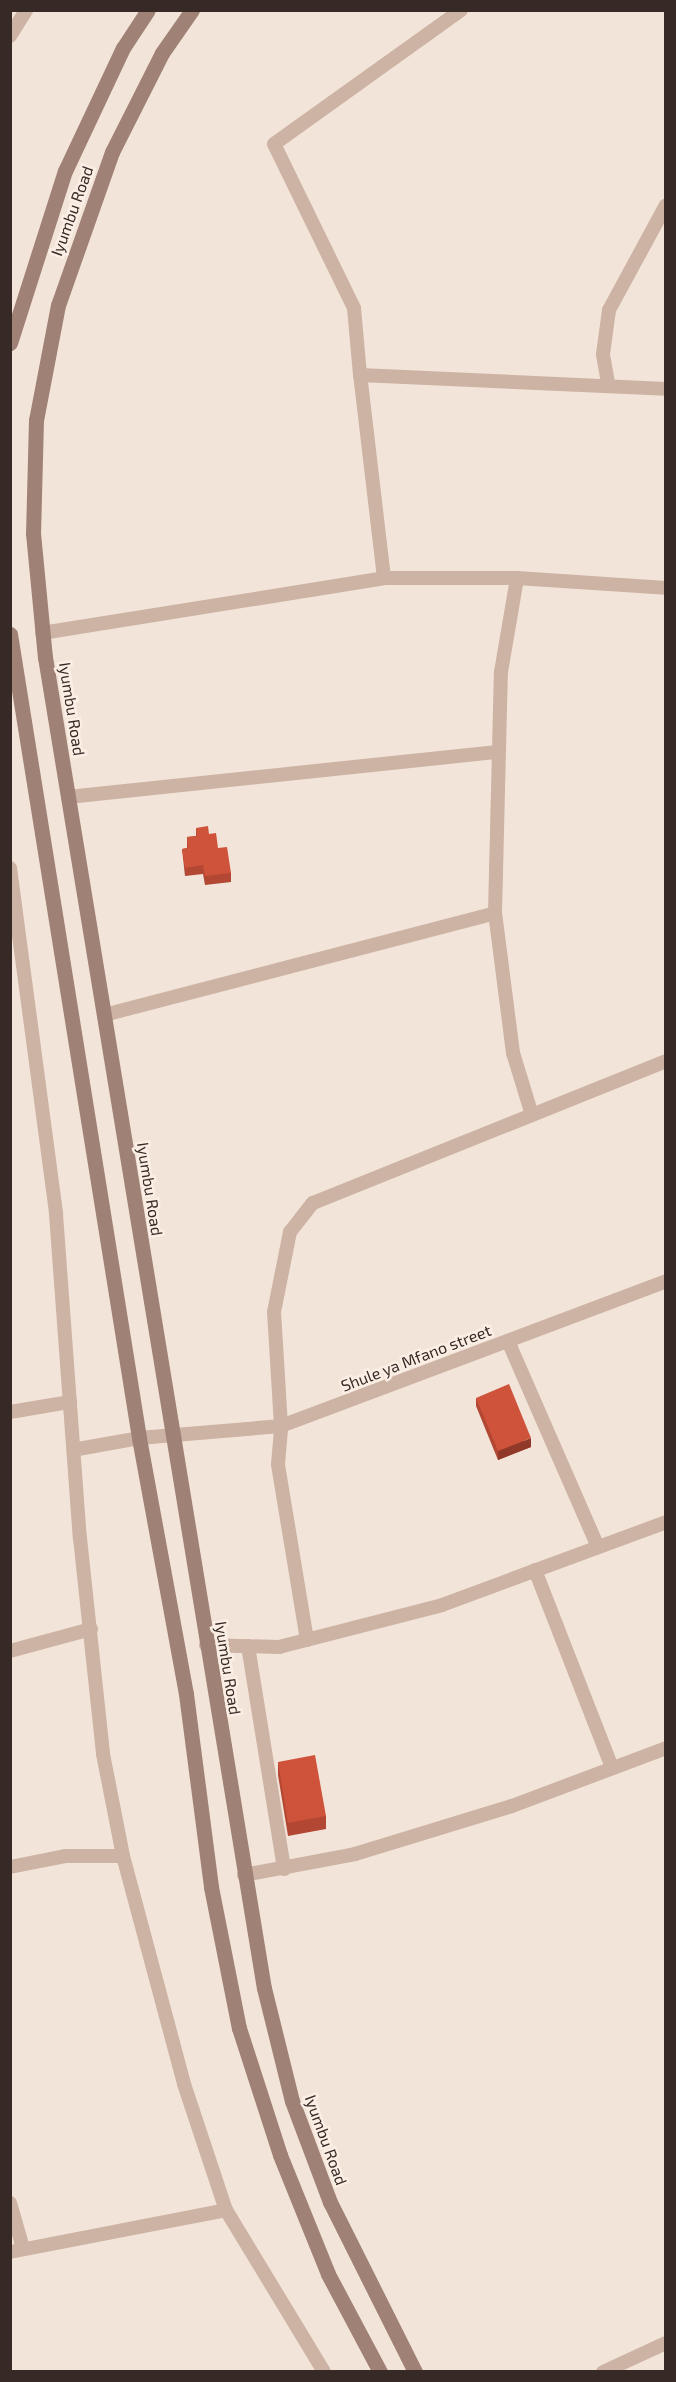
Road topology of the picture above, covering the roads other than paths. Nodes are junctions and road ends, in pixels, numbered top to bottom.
1 (26, 10) edge
2 (148, 10) edge
3 (192, 10) edge
4 (461, 10) edge
5 (10, 36) edge
6 (666, 205) edge
7 (10, 344) edge
8 (360, 375) junction
9 (608, 383) junction
10 (666, 389) edge
11 (384, 578) junction
12 (518, 578) junction
13 (666, 588) edge
14 (42, 633) junction
15 (10, 634) edge
16 (498, 752) junction
17 (68, 797) junction
18 (10, 868) edge
19 (13, 897) edge
20 (495, 913) junction
21 (104, 1015) junction
22 (666, 1061) edge
23 (532, 1115) junction
24 (666, 1281) edge
25 (508, 1341) junction
26 (70, 1402) junction
27 (10, 1412) edge
28 (282, 1426) junction
29 (171, 1434) junction
30 (139, 1438) junction
31 (78, 1449) junction
32 (666, 1522) edge
33 (598, 1547) junction
34 (535, 1570) junction
35 (91, 1629) junction
36 (307, 1640) junction
37 (206, 1645) junction
38 (248, 1646) junction
39 (10, 1651) edge
40 (666, 1748) edge
41 (612, 1768) junction
42 (123, 1856) junction
43 (10, 1867) edge
44 (284, 1869) junction
45 (244, 1875) junction
46 (10, 2203) edge
47 (226, 2210) junction
48 (17, 2250) edge
49 (666, 2343) edge
50 (324, 2372) edge
51 (380, 2372) edge
52 (415, 2372) edge
53 (603, 2372) edge

1 - 5 street
2 - 7 main road, Iyumbu Road
3 - 14 main road, Iyumbu Road
4 - 8 street
6 - 9 street
8 - 9 street
8 - 11 street
9 - 10 street
11 - 12 street
11 - 14 street
12 - 13 street
12 - 16 street
14 - 17 main road, Iyumbu Road
15 - 30 main road
16 - 17 street
16 - 20 street
17 - 21 main road, Iyumbu Road
18 - 19 street
19 - 26 street
20 - 21 street
20 - 23 street
21 - 29 main road, Iyumbu Road
22 - 23 street
23 - 28 street
24 - 25 street, Shule ya Mfano street
25 - 28 street, Shule ya Mfano street
25 - 33 street
26 - 27 street
26 - 31 street
28 - 29 street, Shule ya Mfano street
28 - 36 street
29 - 30 street, Shule ya Mfano street
29 - 37 main road, Iyumbu Road
30 - 31 street, Shule ya Mfano street
30 - 51 main road
31 - 35 street
32 - 33 street
33 - 34 street
34 - 36 street
34 - 41 street
35 - 39 street
35 - 42 street
36 - 38 street
37 - 38 street
37 - 45 main road, Iyumbu Road
38 - 44 street
40 - 41 street
41 - 44 street
42 - 43 street
42 - 47 street
44 - 45 street
45 - 52 main road, Iyumbu Road
46 - 48 street
47 - 48 street
47 - 50 street
49 - 53 street

